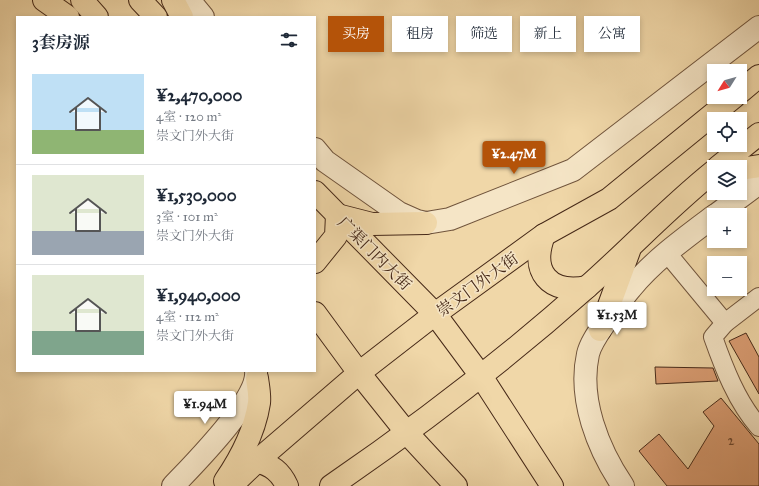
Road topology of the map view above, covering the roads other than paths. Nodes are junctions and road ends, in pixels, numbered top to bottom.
1 (38, 0) edge
2 (44, 0) edge
3 (82, 0) edge
4 (140, 0) edge
5 (173, 0) edge
6 (189, 0) edge
7 (48, 16) edge
8 (67, 16) edge
9 (96, 16) edge
10 (155, 16) edge
11 (181, 16) edge
12 (202, 16) edge
13 (759, 27) edge
14 (759, 76) edge
15 (747, 86) edge
16 (725, 104) edge
17 (759, 134) edge
18 (316, 151) edge
19 (728, 160) edge
20 (759, 166) edge
21 (747, 168) edge
22 (707, 178) edge
23 (759, 183) edge
24 (316, 193) edge
25 (726, 208) edge
26 (337, 215) junction
27 (707, 222) edge
28 (426, 223) junction
29 (544, 236) junction
30 (631, 245) junction
31 (668, 253) junction
32 (316, 261) edge
33 (587, 287) junction
34 (759, 297) edge
35 (316, 314) edge
36 (435, 314) junction
37 (725, 323) junction
38 (600, 330) junction
39 (257, 374) edge
40 (359, 374) junction
41 (480, 376) junction
42 (759, 427) edge
43 (407, 433) junction
44 (257, 460) junction
45 (173, 486) edge
46 (222, 486) edge
47 (231, 486) edge
48 (287, 486) edge
49 (331, 486) edge
50 (456, 486) edge
51 (552, 486) edge
52 (623, 486) edge

1 - 7 street
2 - 8 main road
3 - 9 main road
4 - 10 main road
5 - 11 main road
6 - 12 street
13 - 28 street
14 - 15 main road
16 - 29 main road, 崇文门外大街
17 - 19 main road
18 - 28 street
20 - 21 main road
22 - 30 main road
23 - 25 street
24 - 26 main road, 广渠门内大街
26 - 28 main road
26 - 32 main road
26 - 36 main road, 广渠门内大街
27 - 31 street
29 - 33 main road
29 - 36 main road, 崇文门外大街
30 - 33 main road
30 - 38 main road
31 - 37 street
31 - 38 street
33 - 41 main road
34 - 37 street
35 - 40 main road
36 - 40 main road, 崇文门外大街
36 - 41 main road, 广渠门内大街
37 - 42 street
38 - 52 street
39 - 45 street
39 - 46 main road
40 - 43 main road
40 - 44 main road, 崇文门外大街
41 - 43 main road
41 - 51 main road, 广渠门内大街
43 - 49 main road
43 - 50 main road
44 - 47 main road, 崇文门外大街
44 - 48 main road

